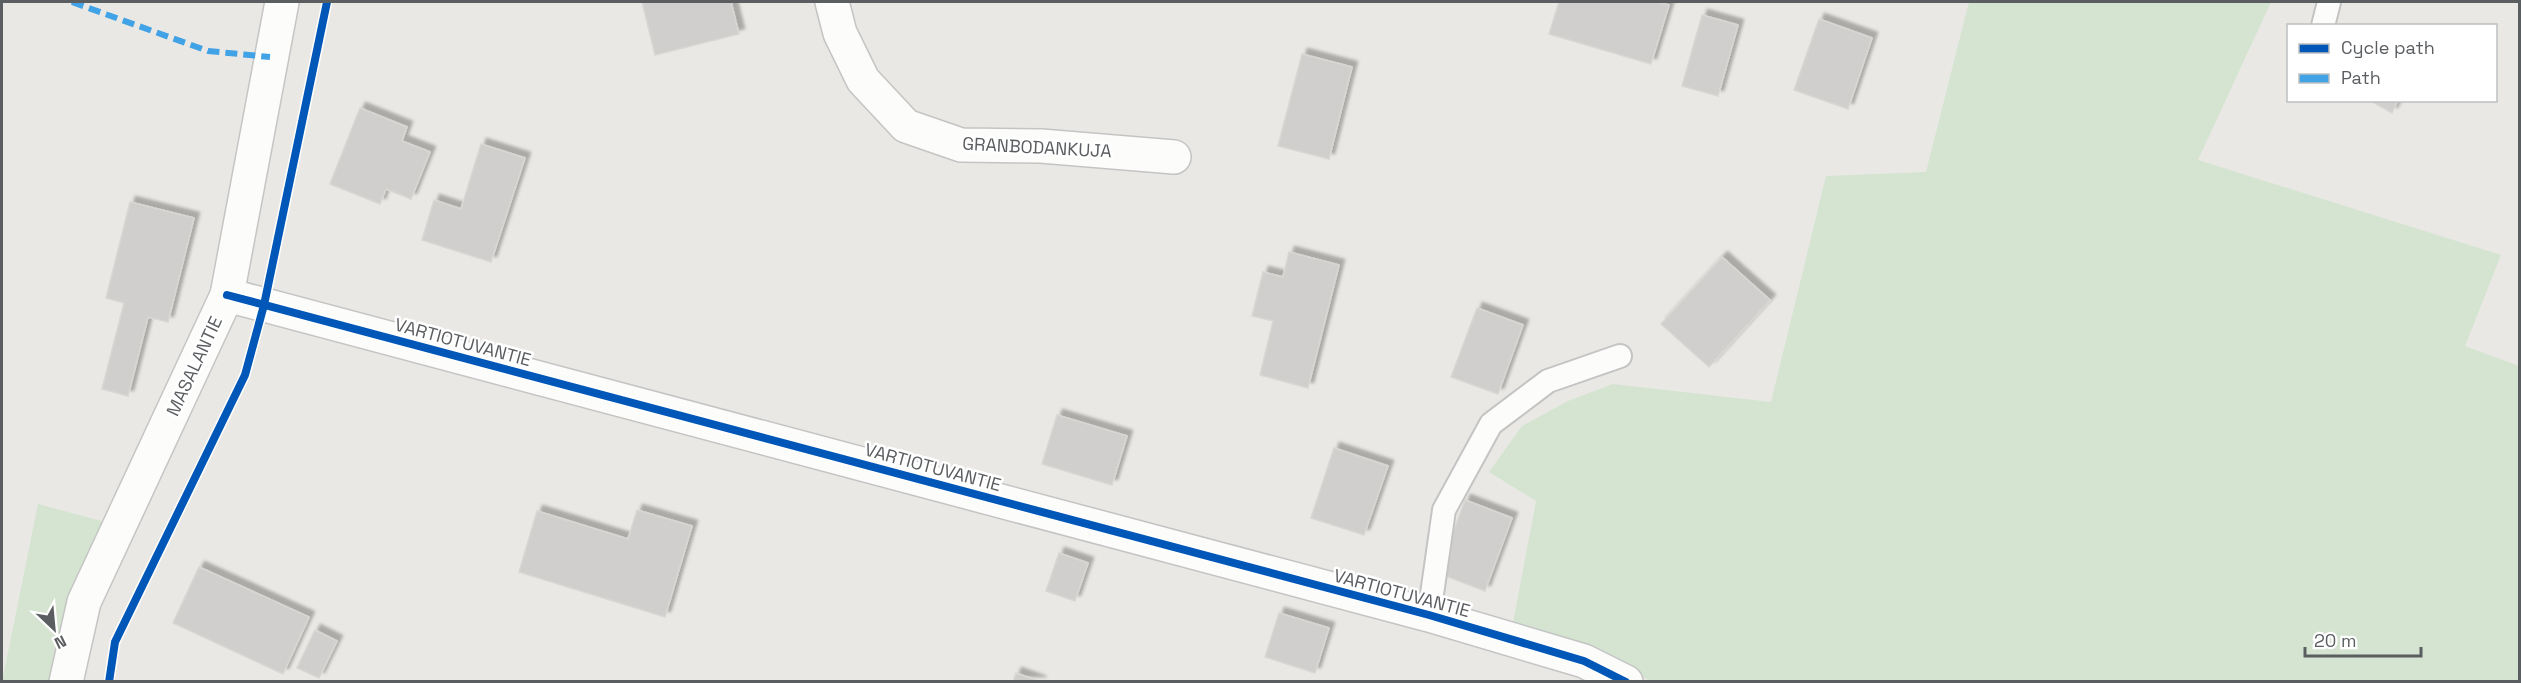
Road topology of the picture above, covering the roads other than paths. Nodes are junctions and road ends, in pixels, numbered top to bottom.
1 (282, 2) edge
2 (832, 2) edge
3 (2329, 2) edge
4 (2324, 24) edge
5 (1174, 157) dead end
6 (227, 295) junction
7 (1620, 356) dead end
8 (1429, 615) junction
9 (66, 681) edge
10 (1626, 681) edge

1 - 6 street, MASALANTIE
2 - 5 street, GRANBODANKUJA
3 - 4 lane
6 - 8 street, VARTIOTUVANTIE
6 - 9 street, MASALANTIE
7 - 8 lane
8 - 10 street, VARTIOTUVANTIE

